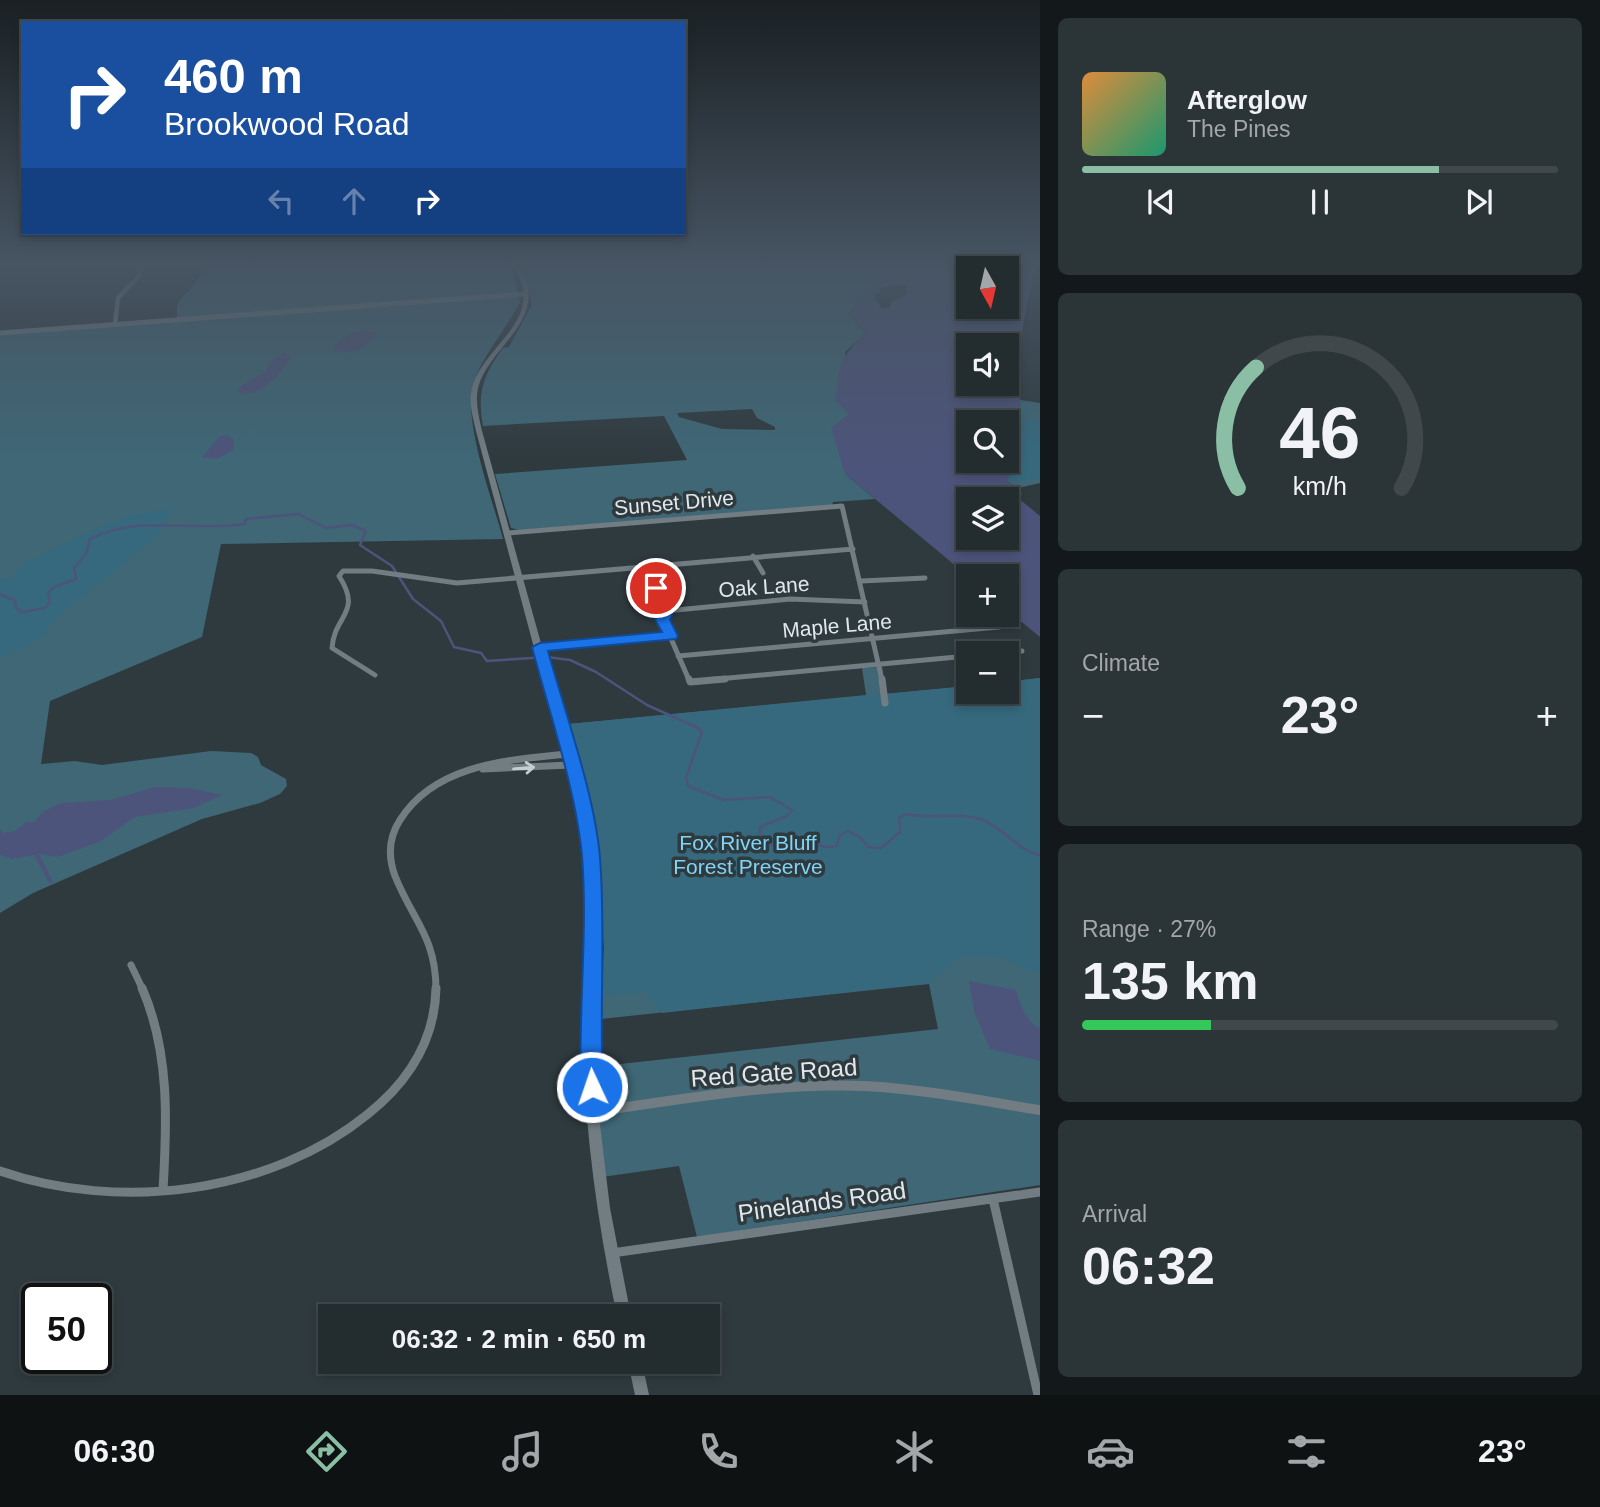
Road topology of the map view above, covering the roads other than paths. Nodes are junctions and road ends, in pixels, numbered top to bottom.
1 (50, 329) edge
2 (512, 329) edge
3 (0, 333) edge
4 (508, 533) junction
5 (853, 549) junction
6 (753, 556) junction
7 (646, 566) junction
8 (763, 573) dead end
9 (520, 577) junction
10 (925, 578) dead end
11 (861, 581) junction
12 (865, 602) junction
13 (666, 611) junction
14 (999, 627) dead end
15 (671, 636) junction
16 (874, 638) junction
17 (540, 650) junction
18 (1019, 651) edge
19 (1022, 651) dead end
20 (678, 656) junction
21 (956, 657) edge
22 (880, 664) junction
23 (375, 675) dead end
24 (885, 703) dead end
25 (568, 760) junction
26 (131, 965) dead end
27 (1040, 1110) edge
28 (594, 1112) junction
29 (0, 1171) edge
30 (163, 1190) junction
31 (1040, 1192) edge
32 (993, 1199) junction
33 (610, 1254) junction
34 (621, 1304) edge
35 (638, 1374) edge
36 (642, 1395) edge
37 (1038, 1395) edge

1 - 3 street
2 - 4 main road
4 - 5 street, Sunset Drive
4 - 9 main road
5 - 6 street
5 - 11 street
6 - 7 street
6 - 8 street
7 - 9 street
7 - 13 street
9 - 17 main road
9 - 23 street
10 - 11 street
11 - 12 street
12 - 13 street, Oak Lane
12 - 16 street
13 - 15 street
14 - 16 street, Maple Lane
15 - 17 street
15 - 20 street
16 - 20 street, Maple Lane
16 - 22 street
17 - 25 main road
18 - 19 street
20 - 22 street
21 - 22 street
22 - 24 street
25 - 28 main road
25 - 30 street
26 - 30 street
27 - 28 main road, Red Gate Road
28 - 33 main road
29 - 30 street
31 - 32 street, Pinelands Road
32 - 33 street, Pinelands Road
32 - 37 street
33 - 34 main road
35 - 36 main road

